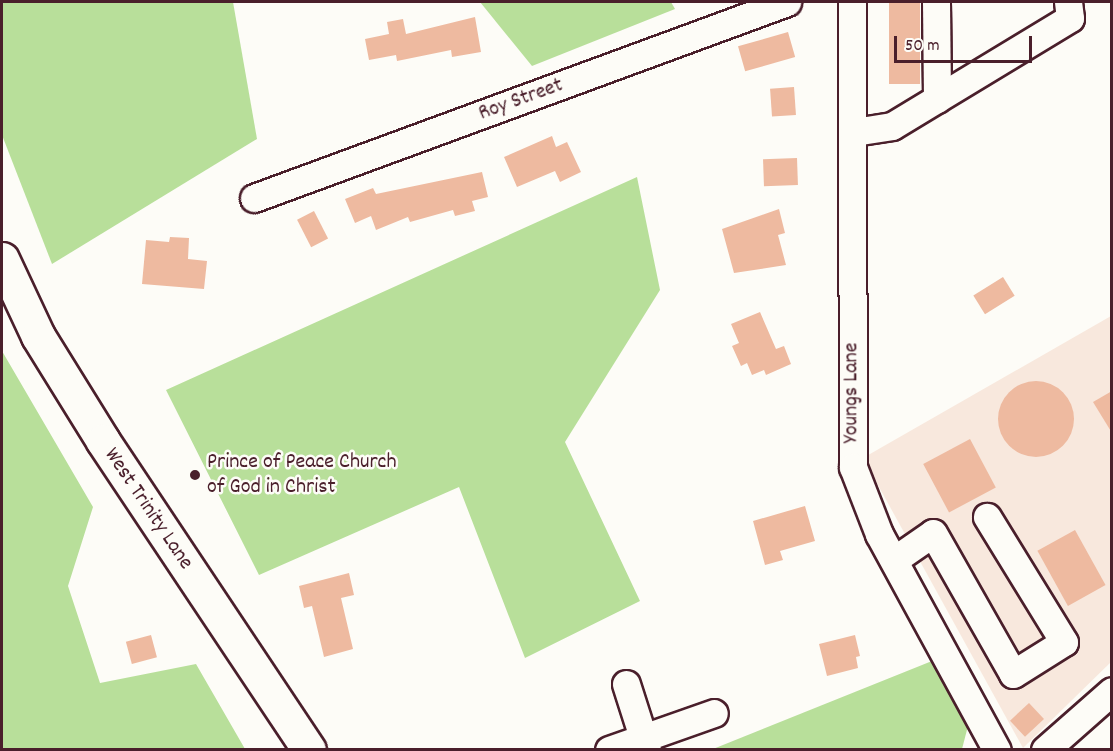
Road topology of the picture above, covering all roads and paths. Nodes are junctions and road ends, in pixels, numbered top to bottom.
1 (787, 2) edge
2 (852, 2) edge
3 (936, 2) edge
4 (1068, 2) edge
5 (937, 99) junction
6 (854, 132) junction
7 (255, 198) dead end
8 (2, 259) edge
9 (987, 517) dead end
10 (894, 560) junction
11 (626, 684) dead end
12 (1112, 691) edge
13 (714, 713) dead end
14 (645, 744) edge
15 (309, 750) edge
16 (609, 750) edge
17 (997, 750) edge
18 (1045, 750) edge

1 - 7 street, Roy Street
2 - 6 street, Youngs Lane
3 - 5 street
4 - 5 street
5 - 6 street
6 - 10 street, Youngs Lane
8 - 15 main road, West Trinity Lane
9 - 10 street
10 - 17 street, Youngs Lane
11 - 14 street
12 - 18 street
13 - 14 street
14 - 16 street

